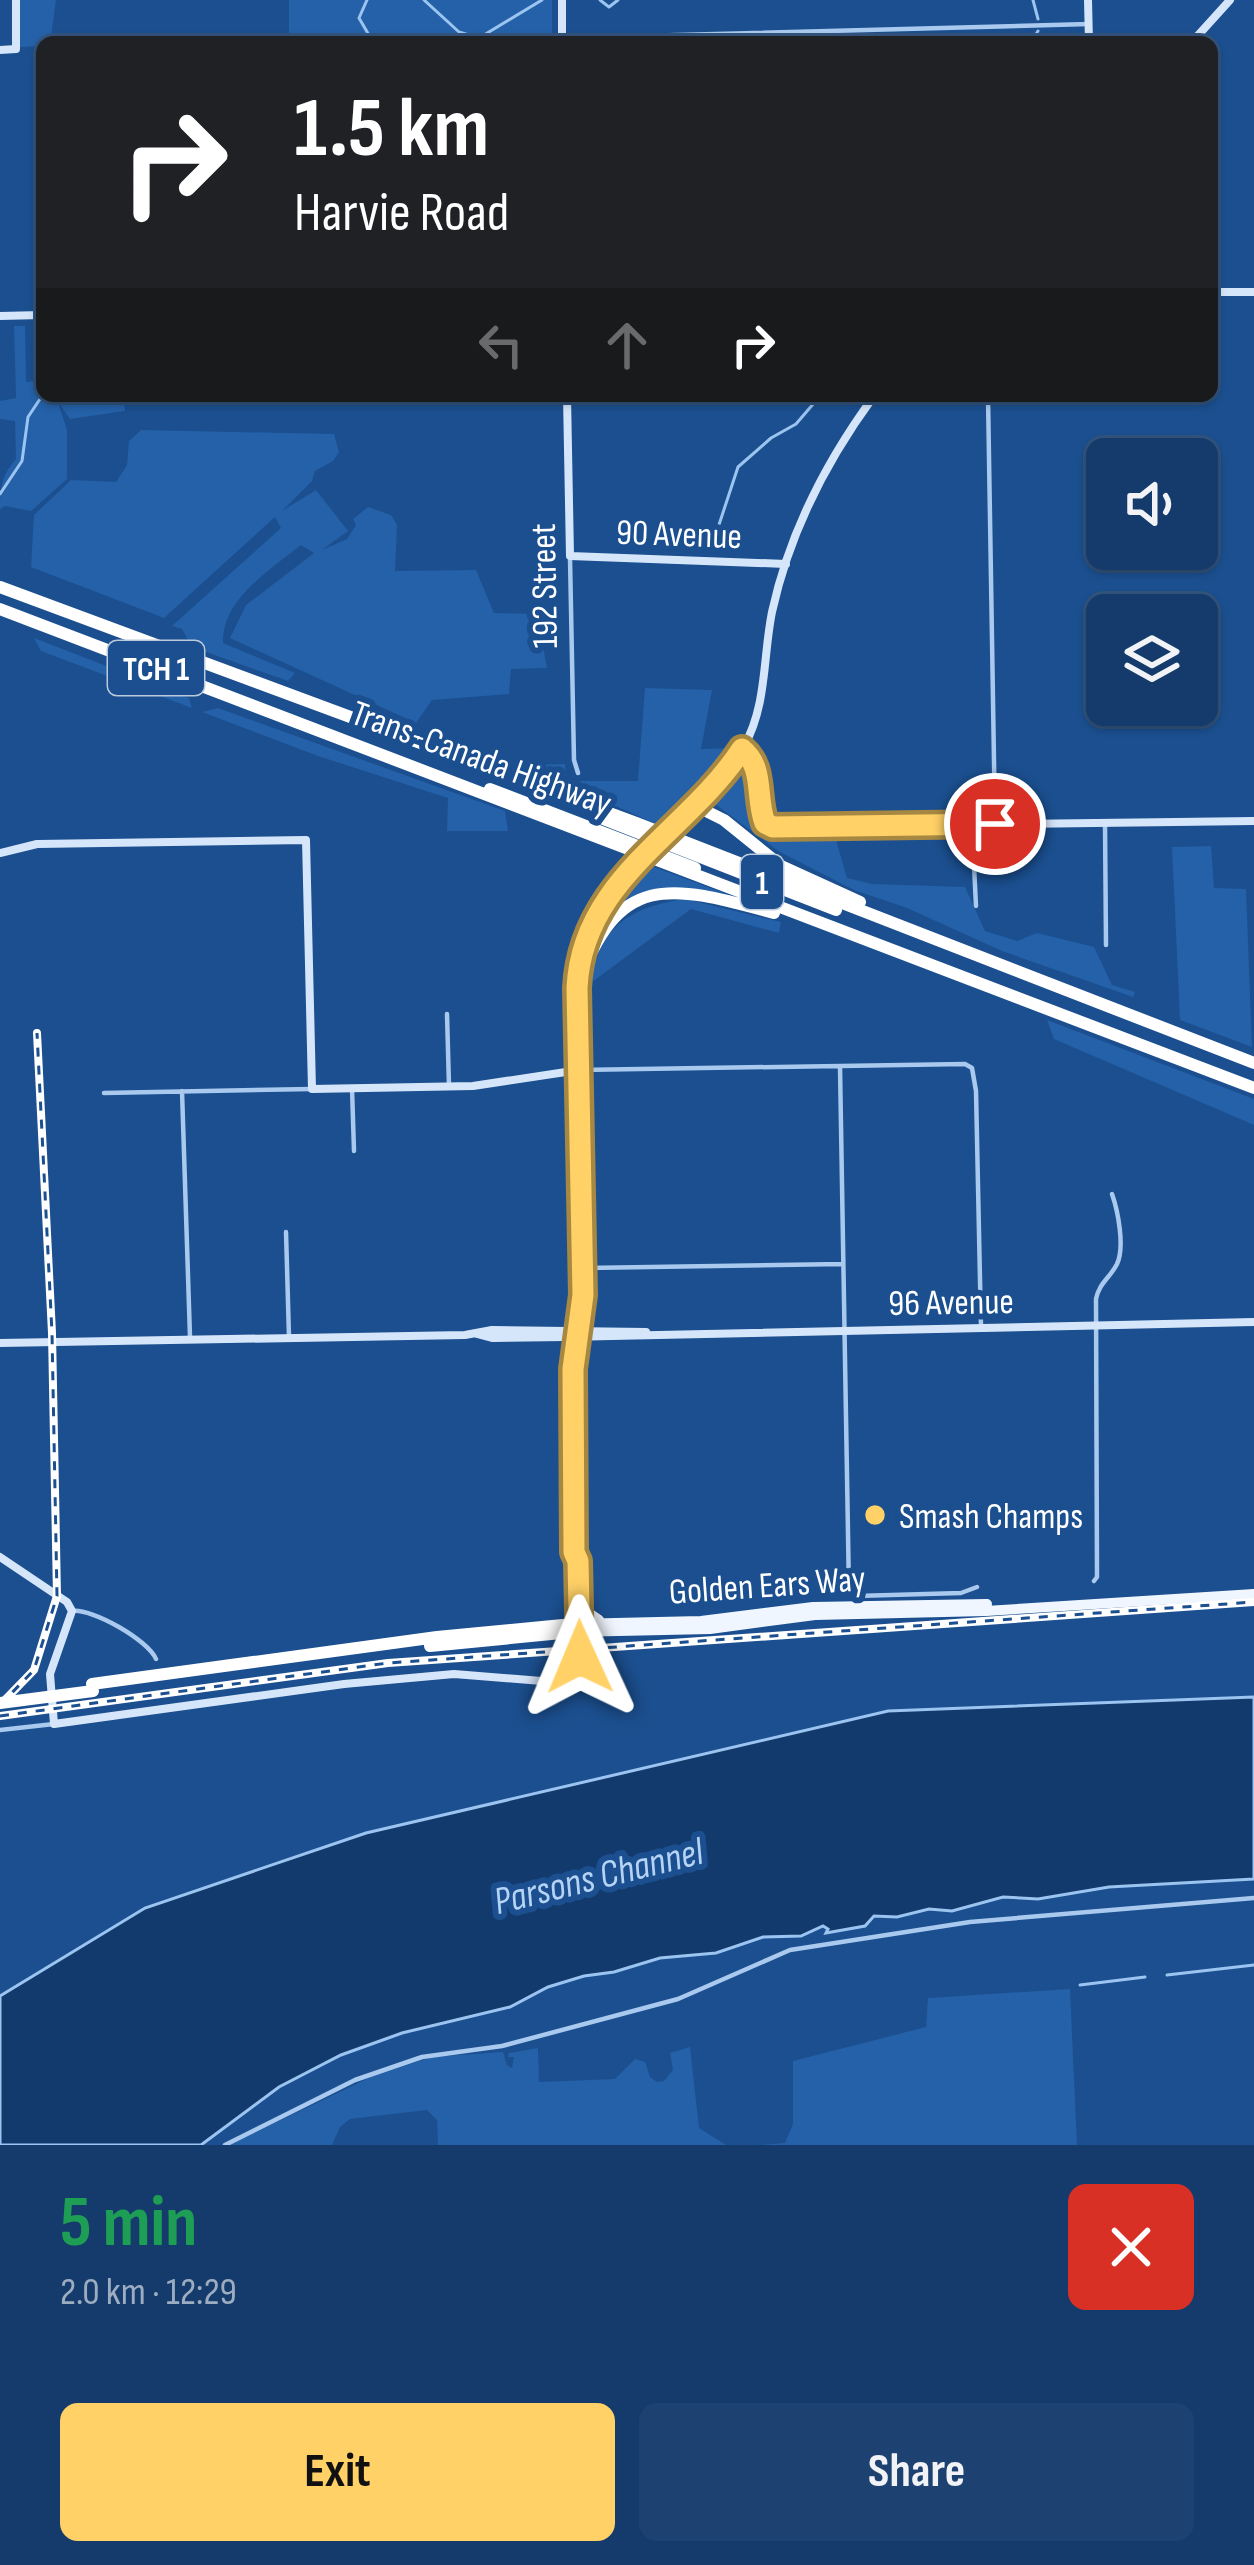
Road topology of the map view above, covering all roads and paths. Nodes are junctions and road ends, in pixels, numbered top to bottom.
1 (16, 0) edge
2 (562, 0) edge
3 (1088, 0) edge
4 (1230, 0) edge
5 (1089, 24) junction
6 (562, 36) edge
7 (738, 36) edge
8 (1089, 36) edge
9 (1197, 36) edge
10 (0, 50) edge
11 (1218, 292) edge
12 (1254, 292) edge
13 (36, 315) edge
14 (0, 316) edge
15 (567, 402) edge
16 (870, 402) edge
17 (988, 402) edge
18 (570, 556) junction
19 (786, 564) junction
20 (0, 584) edge
21 (0, 608) edge
22 (742, 749) junction
23 (464, 760) junction
24 (578, 773) dead end
25 (694, 805) junction
26 (1254, 820) edge
27 (1105, 823) junction
28 (995, 824) junction
29 (972, 825) junction
30 (0, 853) edge
31 (976, 906) dead end
32 (845, 932) junction
33 (936, 939) junction
34 (1106, 945) dead end
35 (577, 988) junction
36 (1064, 990) junction
37 (447, 1014) dead end
38 (1254, 1063) edge
39 (840, 1066) junction
40 (579, 1070) junction
41 (449, 1087) junction
42 (352, 1088) junction
43 (1254, 1088) edge
44 (312, 1089) junction
45 (182, 1091) junction
46 (104, 1093) dead end
47 (354, 1150) dead end
48 (1112, 1194) dead end
49 (286, 1232) dead end
50 (843, 1264) junction
51 (583, 1268) junction
52 (1254, 1322) edge
53 (1096, 1325) junction
54 (981, 1327) junction
55 (846, 1330) junction
56 (579, 1333) junction
57 (289, 1337) junction
58 (190, 1339) junction
59 (0, 1343) edge
60 (0, 1557) edge
61 (1094, 1581) dead end
62 (977, 1587) dead end
63 (1254, 1591) edge
64 (576, 1607) junction
65 (72, 1611) junction
66 (557, 1624) junction
67 (600, 1627) junction
68 (576, 1628) junction
69 (580, 1647) junction
70 (156, 1659) dead end
71 (551, 1681) junction
72 (93, 1687) junction
73 (0, 1700) edge
74 (54, 1724) junction
75 (0, 1730) edge
76 (1254, 1898) edge
77 (224, 2145) edge

1 - 10 main road
2 - 6 main road
3 - 5 main road
4 - 9 main road
5 - 7 street
5 - 8 main road
11 - 12 main road
13 - 14 main road
15 - 18 main road, 192 Street
16 - 19 main road
17 - 28 street
18 - 19 main road, 90 Avenue
18 - 24 street, 192 Street
19 - 22 main road
20 - 23 highway, Trans-Canada Highway / TCH 1
21 - 32 highway, Trans-Canada Highway / TCH 1
22 - 25 main road
22 - 29 main road
23 - 33 highway, Trans-Canada Highway / TCH 1
23 - 36 highway, Trans-Canada Highway / 1
25 - 33 highway
25 - 35 main road, bridge
26 - 27 main road
27 - 28 main road
27 - 34 street
28 - 29 main road
29 - 31 street
30 - 44 main road
32 - 35 highway
32 - 43 highway, Trans-Canada Highway / TCH 1
33 - 36 highway, Trans-Canada Highway / TCH 1
35 - 40 main road
36 - 38 highway, Trans-Canada Highway / TCH 1
37 - 41 street
39 - 40 street
39 - 50 street
39 - 54 street
40 - 41 main road
40 - 51 main road
41 - 42 main road
42 - 44 main road
42 - 47 street
44 - 45 street
45 - 46 street
45 - 58 street
48 - 53 street
49 - 57 street
50 - 51 street
50 - 55 street
51 - 56 main road
52 - 53 main road, 96 Avenue
53 - 54 main road, 96 Avenue
53 - 61 street
54 - 55 main road, 96 Avenue
55 - 56 main road, 96 Avenue
55 - 62 street
56 - 57 main road, 96 Avenue
56 - 64 main road
57 - 58 main road, 96 Avenue
58 - 59 main road, 96 Avenue
60 - 65 main road
63 - 67 main road, Golden Ears Way
64 - 66 highway
64 - 67 main road
64 - 68 main road
65 - 70 street
65 - 74 main road
66 - 68 highway, Golden Ears Way
66 - 72 highway, Golden Ears Way
67 - 68 main road, Golden Ears Way
67 - 69 main road
68 - 69 main road
68 - 71 main road
68 - 72 highway, Golden Ears Way
69 - 71 main road
71 - 74 main road
72 - 73 highway, Golden Ears Way, bridge
74 - 75 street
76 - 77 street

